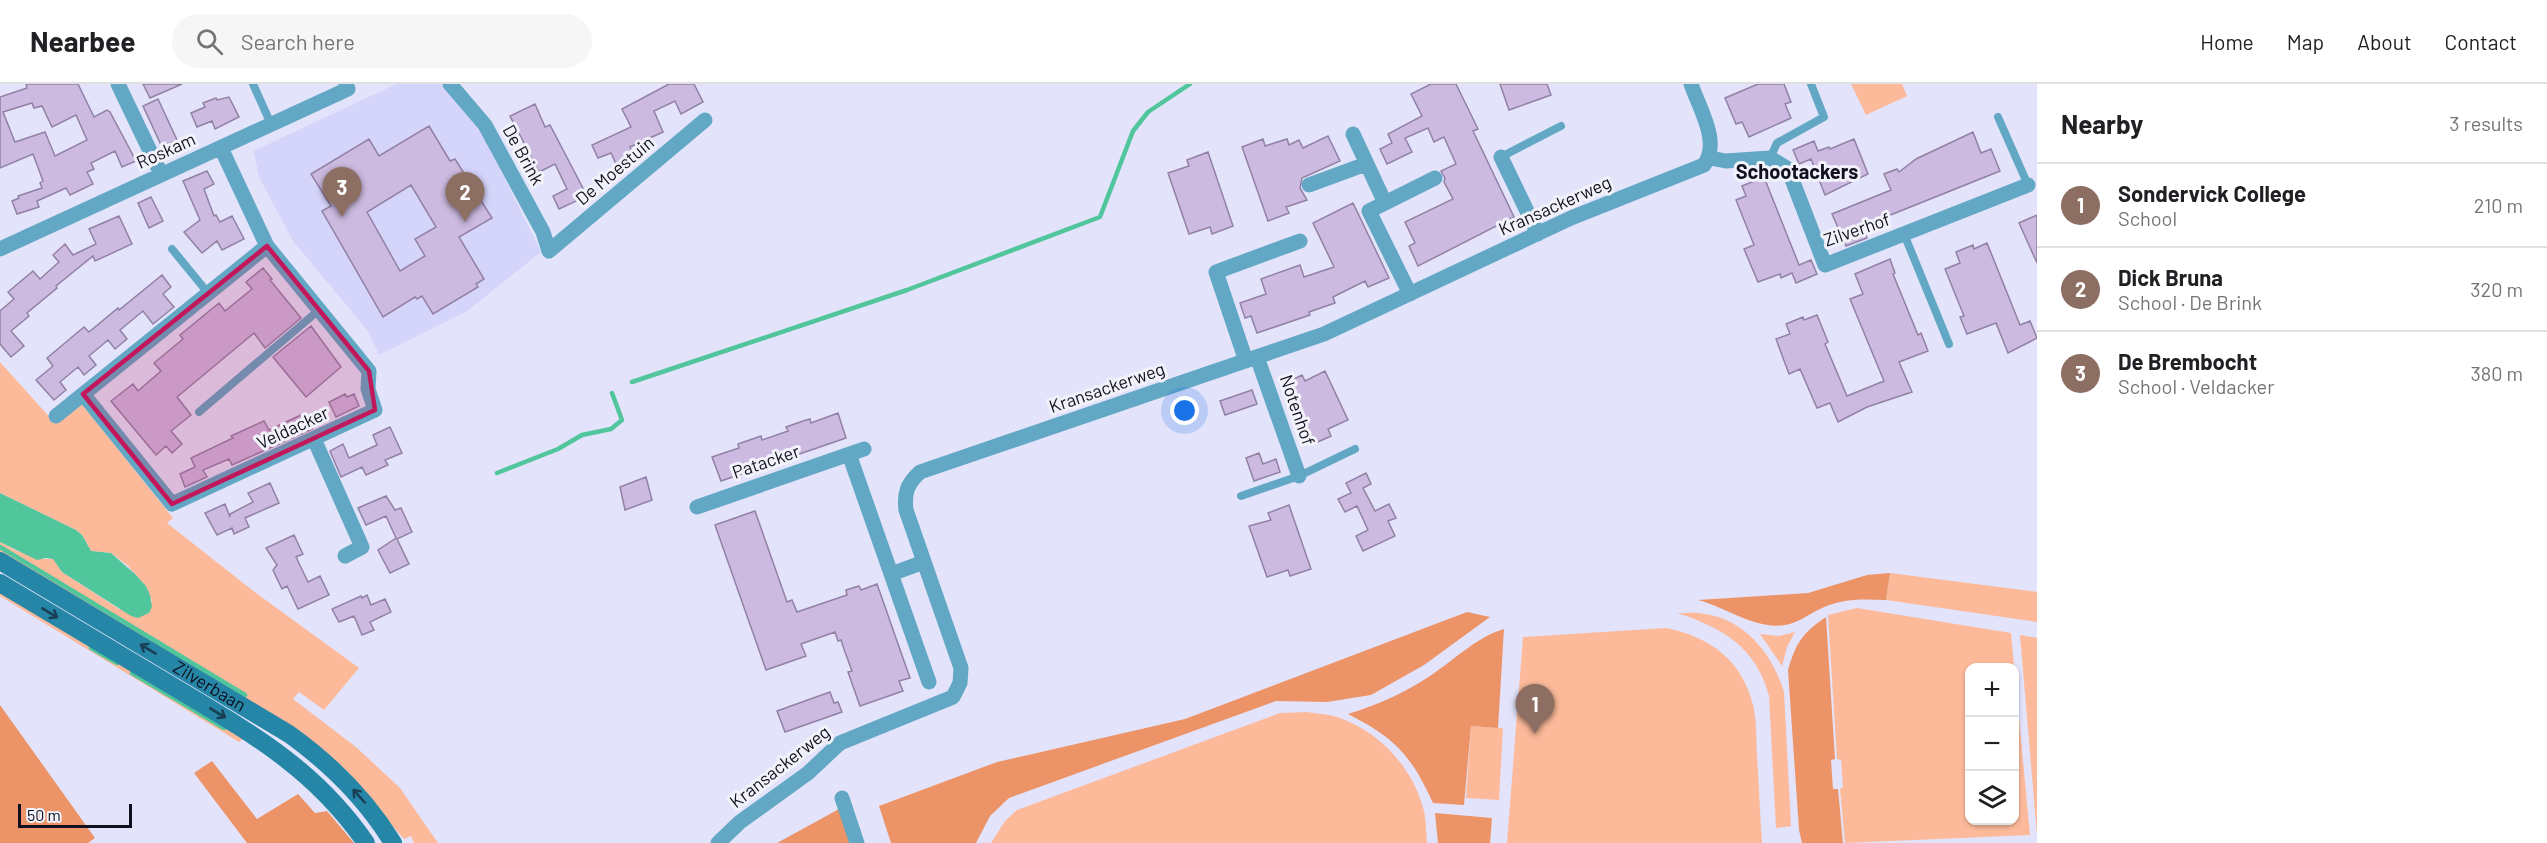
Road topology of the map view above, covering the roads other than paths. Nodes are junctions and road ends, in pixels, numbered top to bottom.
1 (118, 84) edge
2 (253, 84) edge
3 (450, 84) edge
4 (1691, 84) edge
5 (1811, 84) edge
6 (347, 87) edge
7 (1998, 117) dead end
8 (705, 120) dead end
9 (271, 124) junction
10 (1561, 126) dead end
11 (1353, 134) dead end
12 (221, 148) junction
13 (1501, 157) joint
14 (1710, 158) junction
15 (1770, 158) junction
16 (1366, 164) junction
17 (160, 174) junction
18 (1435, 178) dead end
19 (1309, 185) dead end
20 (2028, 185) joint
21 (1385, 203) junction
22 (1538, 234) junction
23 (1904, 234) junction
24 (1300, 240) dead end
25 (2, 243) edge
26 (267, 246) junction
27 (172, 249) dead end
28 (549, 251) joint
29 (208, 293) junction
30 (1410, 294) junction
31 (319, 310) junction
32 (1949, 344) dead end
33 (1252, 359) junction
34 (83, 394) junction
35 (199, 412) dead end
36 (56, 416) dead end
37 (314, 439) junction
38 (864, 448) dead end
39 (1355, 449) dead end
40 (849, 454) junction
41 (1299, 476) junction
42 (1240, 496) dead end
43 (697, 507) dead end
44 (345, 555) dead end
45 (0, 561) edge
46 (924, 562) junction
47 (891, 574) junction
48 (0, 583) edge
49 (929, 682) dead end
50 (842, 798) dead end
51 (366, 843) edge
52 (393, 843) edge
53 (718, 843) edge
54 (857, 843) edge

1 - 17 street
2 - 9 lane
3 - 28 street, De Brink
4 - 14 street
5 - 15 lane
6 - 9 street, Roskam
7 - 20 lane, Zilverhof
8 - 28 street, De Moestuin
9 - 12 street, Roskam
10 - 13 lane
11 - 16 street
12 - 17 street, Roskam
12 - 26 street, Veldacker
13 - 22 street
14 - 15 street
14 - 22 street, Kransackerweg
15 - 23 street, Zilverhof
16 - 19 street
16 - 21 street
17 - 25 street, Roskam
18 - 21 street
20 - 23 street, Zilverhof
21 - 30 street
22 - 30 street, Kransackerweg
23 - 32 lane, Zilverhof
24 - 33 street, Notenhof
26 - 29 street
26 - 31 street, Veldacker
27 - 29 lane
29 - 34 street
30 - 33 street, Kransackerweg
31 - 35 lane
31 - 37 street, Veldacker
33 - 41 street, Notenhof
33 - 46 street, Kransackerweg
34 - 36 street
34 - 37 street, Veldacker
37 - 44 street
38 - 40 street, Patacker
39 - 41 lane, Notenhof
40 - 43 street, Patacker
40 - 47 street
41 - 42 lane, Notenhof
52 -> 45 main road, Zilverbaan
46 - 47 street
46 - 53 street, Kransackerweg
47 - 49 street
48 -> 51 main road, Zilverbaan
50 - 54 street

